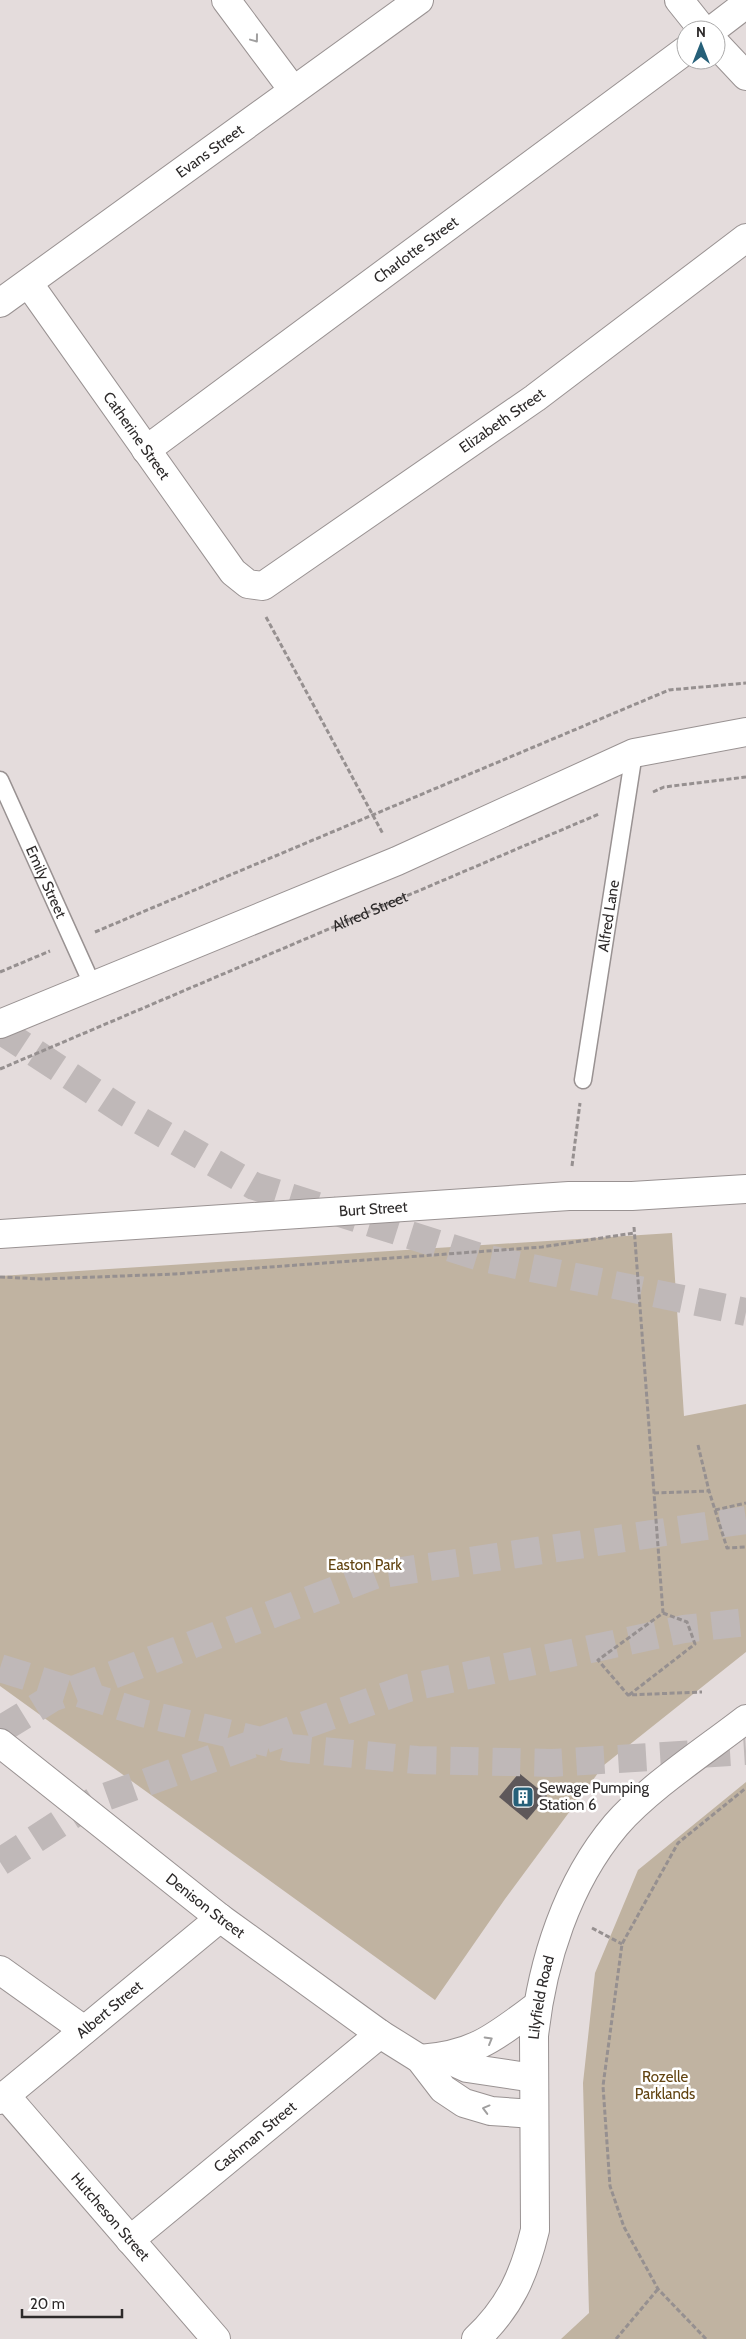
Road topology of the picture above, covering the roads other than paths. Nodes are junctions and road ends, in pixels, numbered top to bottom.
1 (226, 0) edge
2 (419, 0) edge
3 (679, 0) edge
4 (746, 4) edge
5 (696, 20) edge
6 (725, 20) edge
7 (726, 55) edge
8 (676, 57) edge
9 (746, 76) edge
10 (293, 90) junction
11 (746, 238) edge
12 (29, 284) junction
13 (0, 303) edge
14 (146, 450) junction
15 (248, 584) joint
16 (746, 732) edge
17 (634, 753) junction
18 (0, 780) edge
19 (92, 984) junction
20 (0, 1024) edge
21 (583, 1080) road end
22 (746, 1188) edge
23 (0, 1234) edge
24 (746, 1719) edge
25 (0, 1743) edge
26 (220, 1918) junction
27 (0, 1970) edge
28 (538, 2005) junction
29 (84, 2030) junction
30 (380, 2034) junction
31 (432, 2058) junction
32 (534, 2078) junction
33 (3, 2098) edge
34 (534, 2114) junction
35 (130, 2240) junction
36 (216, 2339) edge
37 (476, 2339) edge

1 -> 10 street
2 - 10 street, Evans Street
3 - 5 street
4 - 6 street
7 - 9 street
8 - 14 street, Charlotte Street
10 - 12 street, Evans Street
11 - 15 street, Elizabeth Street
12 - 13 street, Evans Street
12 - 14 street, Catherine Street
14 - 15 street, Catherine Street
16 - 17 street
17 - 19 street
17 - 21 lane, Alfred Lane
18 - 19 lane, Emily Street
19 - 20 street
22 - 23 street, Burt Street
24 - 28 street, Lilyfield Road
25 - 26 street, Denison Street
26 - 29 street, Albert Street
26 - 30 street, Denison Street
27 - 29 street
31 -> 28 street
28 - 32 street, Lilyfield Road
29 - 33 street, Albert Street
30 - 31 street, Denison Street
30 - 35 street, Cashman Street
31 - 32 street, Denison Street
34 -> 31 street, Denison Street
32 - 34 street, Lilyfield Road
33 - 35 street, Hutcheson Street
34 - 37 street, Lilyfield Road
35 - 36 street, Hutcheson Street

